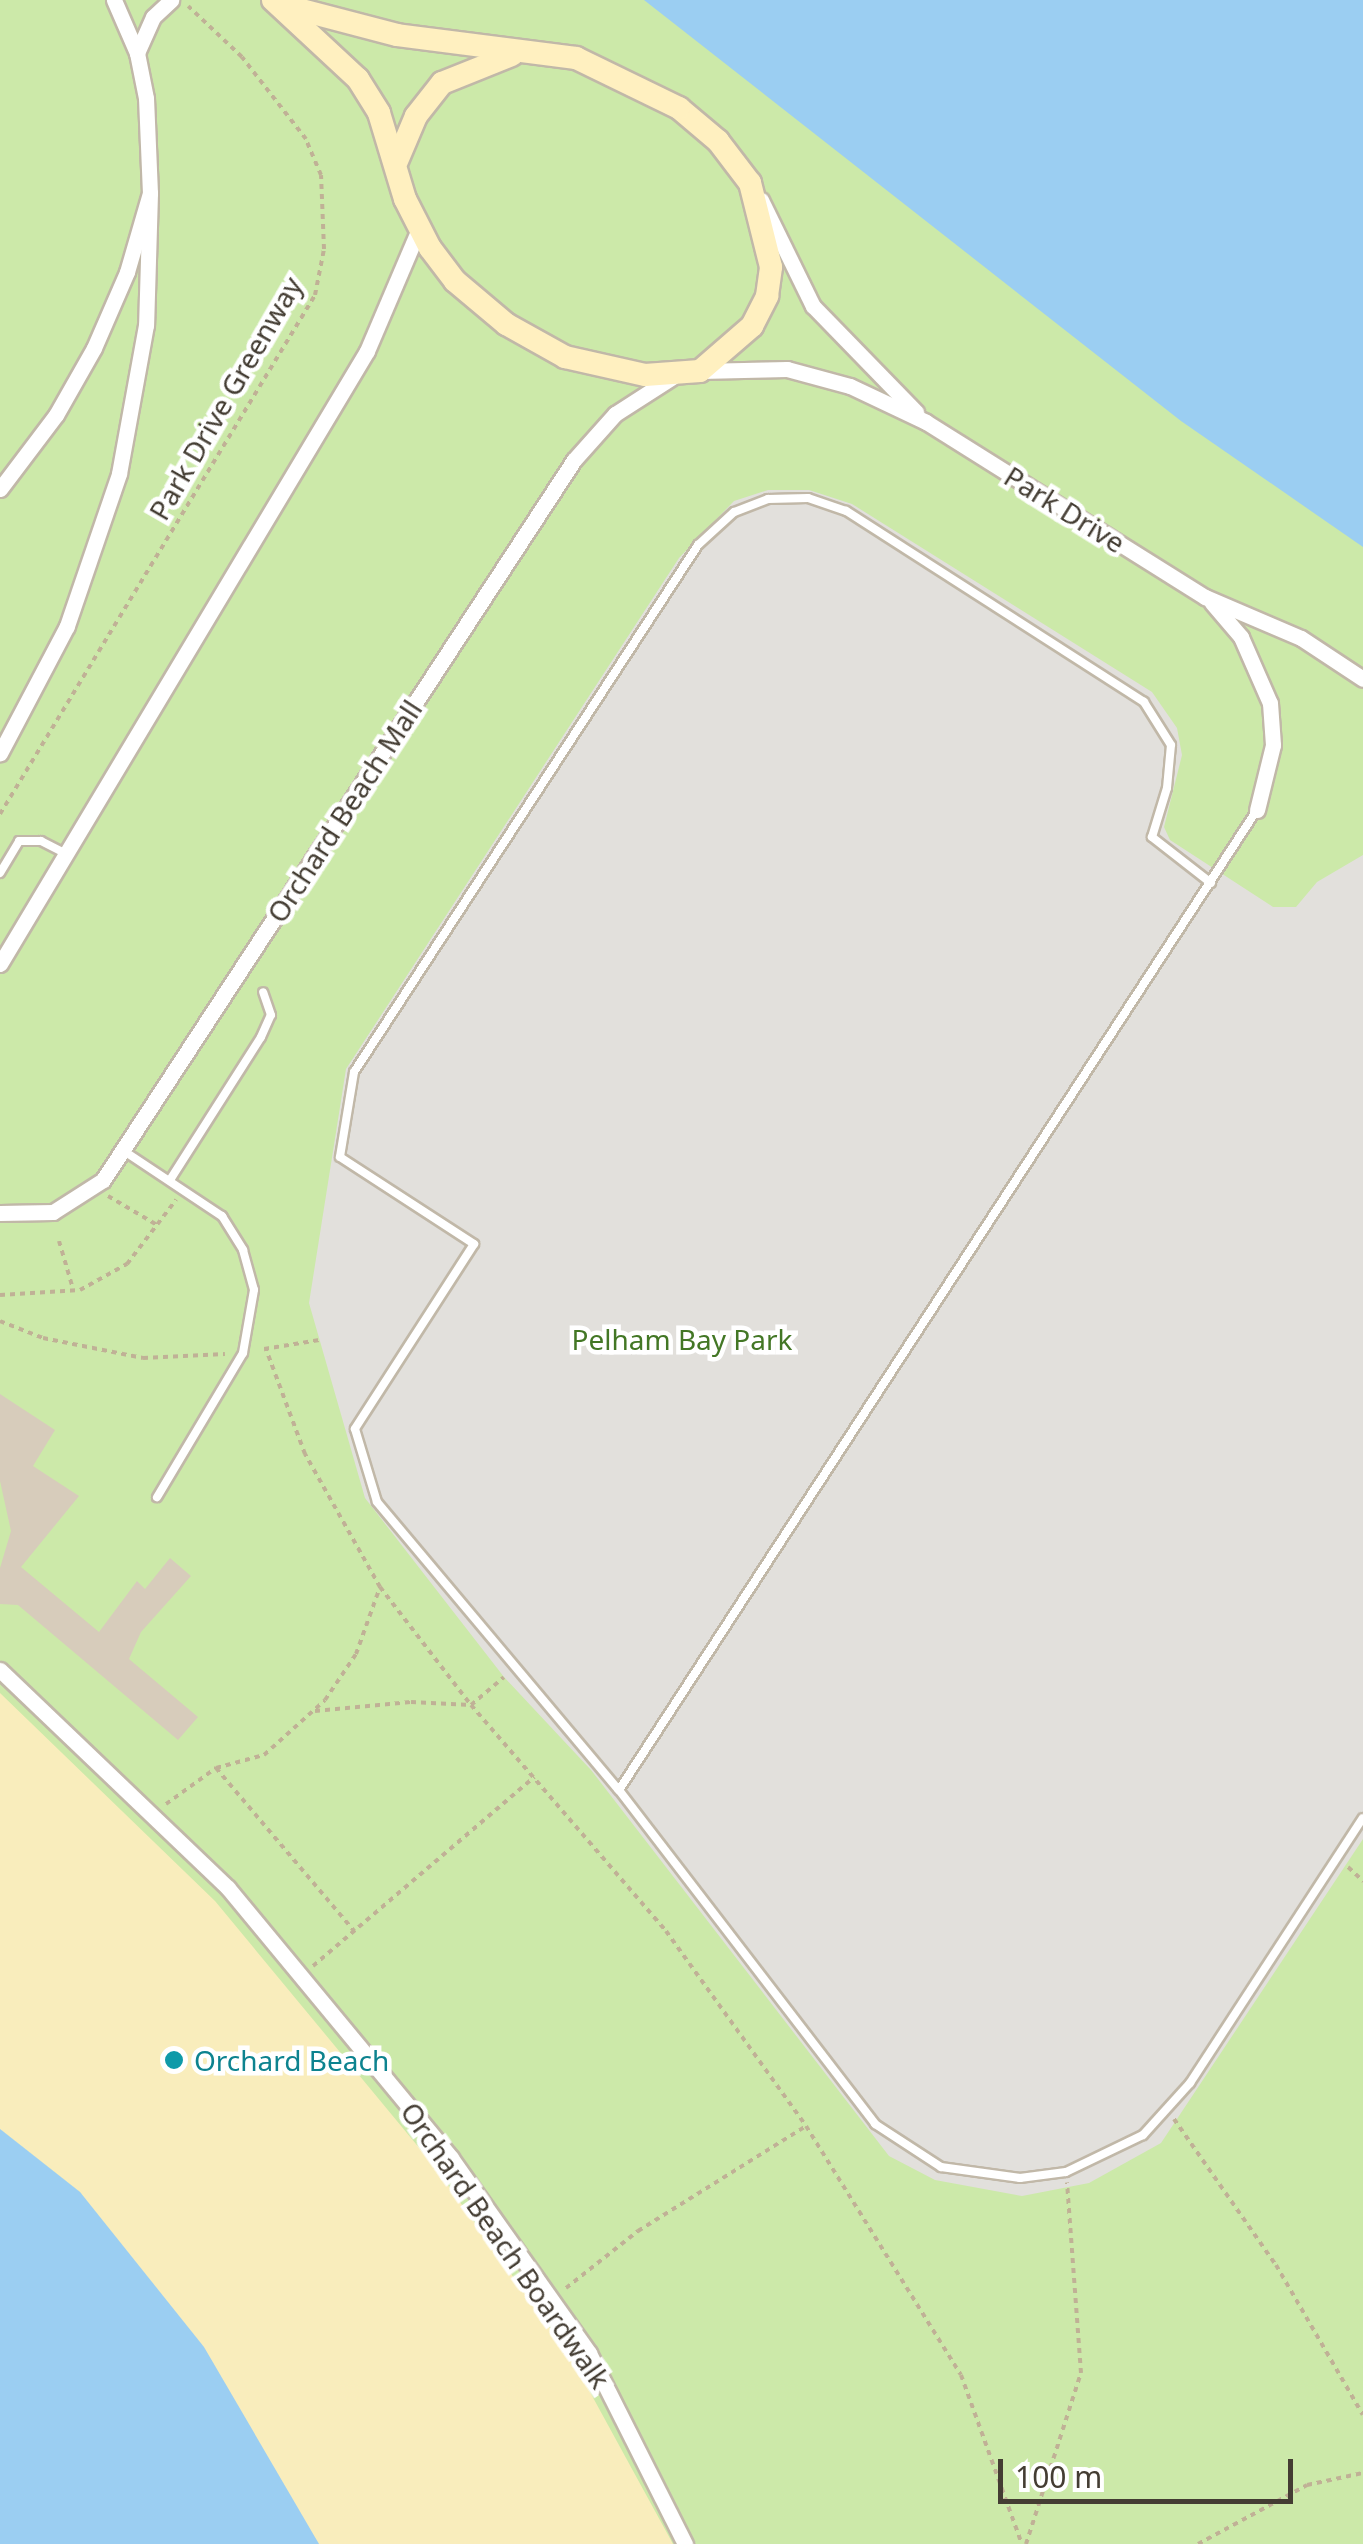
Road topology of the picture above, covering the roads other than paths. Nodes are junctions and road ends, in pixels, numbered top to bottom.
1 (114, 0) edge
2 (178, 2) edge
3 (276, 2) edge
4 (529, 50) junction
5 (138, 53) junction
6 (397, 161) junction
7 (750, 183) junction
8 (150, 192) junction
9 (419, 229) junction
10 (700, 371) junction
11 (675, 375) junction
12 (926, 422) junction
13 (0, 489) edge
14 (1205, 597) junction
15 (1363, 680) edge
16 (0, 754) edge
17 (1257, 810) joint
18 (65, 853) junction
19 (0, 872) edge
20 (1211, 883) junction
21 (0, 964) edge
22 (262, 992) dead end
23 (124, 1150) junction
24 (170, 1180) junction
25 (0, 1213) edge
26 (157, 1498) dead end
27 (0, 1670) edge
28 (619, 1790) junction
29 (1363, 1818) edge
30 (684, 2544) edge

1 - 5 street
2 - 5 street
3 - 4 street, Park Drive
3 - 6 street, Park Drive
4 - 6 street
4 - 7 street, Park Drive
5 - 8 street
6 - 9 street, Park Drive
7 - 10 street, Park Drive
7 - 12 street, Park Drive
8 - 13 street
8 - 16 street
9 - 11 street, Park Drive
9 - 18 street
10 - 11 street, Park Drive
10 - 12 street, Park Drive
11 - 23 street, Orchard Beach Mall
12 - 14 street, Park Drive
14 - 15 street, Park Drive
14 - 17 street, Park Drive
17 - 20 lane
18 - 19 lane
18 - 21 street
20 - 28 lane
20 - 28 lane
22 - 24 lane
23 - 24 lane
23 - 25 street, Orchard Beach Mall
24 - 26 lane
27 - 30 street, Orchard Beach Boardwalk
28 - 29 lane

